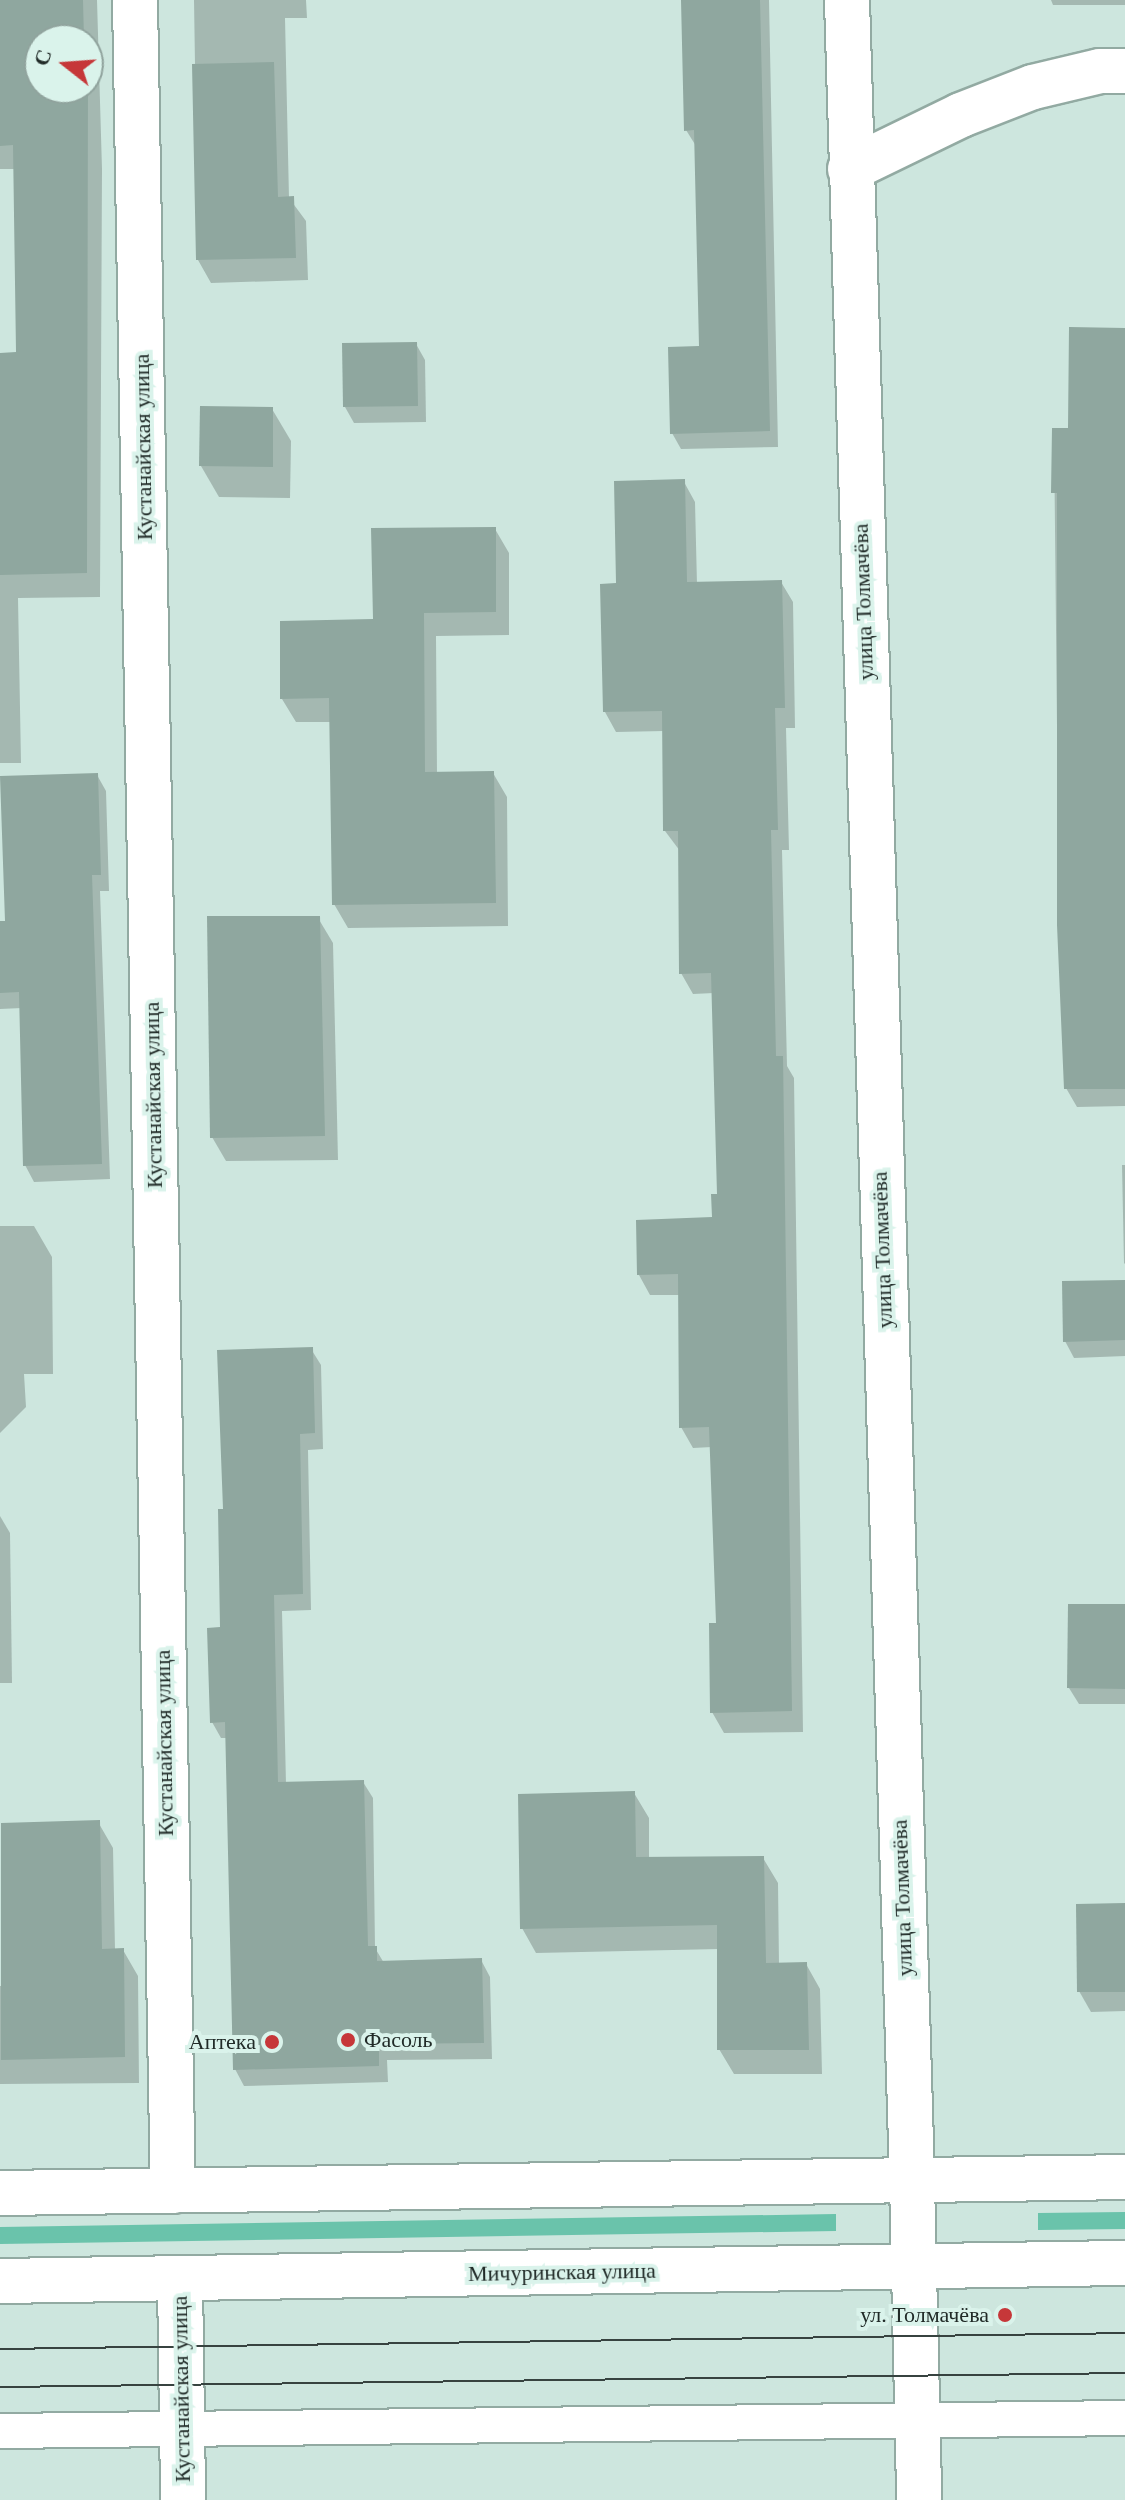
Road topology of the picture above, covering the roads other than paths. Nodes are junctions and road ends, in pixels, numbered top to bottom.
1 (135, 0) edge
2 (847, 0) edge
3 (1125, 71) edge
4 (850, 169) junction
5 (1125, 2177) edge
6 (912, 2181) junction
7 (173, 2191) junction
8 (0, 2193) edge
9 (1125, 2263) edge
10 (914, 2267) junction
11 (180, 2279) junction
12 (0, 2281) edge
13 (917, 2418) junction
14 (1125, 2418) edge
15 (182, 2428) junction
16 (0, 2431) edge
17 (183, 2500) edge
18 (919, 2500) edge

1 - 7 street, Кустанайская улица
2 - 4 street, улица Толмачёва
3 - 4 street
4 - 6 street, улица Толмачёва
5 - 6 street
6 - 7 street
6 - 10 street, улица Толмачёва
7 - 8 street
9 - 10 street, Мичуринская улица
10 - 11 street, Мичуринская улица
10 - 13 street, улица Толмачёва
11 - 12 street, Мичуринская улица
11 - 15 street, Кустанайская улица
13 - 14 lane
13 - 15 lane
13 - 18 street, улица Толмачёва
15 - 16 lane
15 - 17 street, Кустанайская улица

